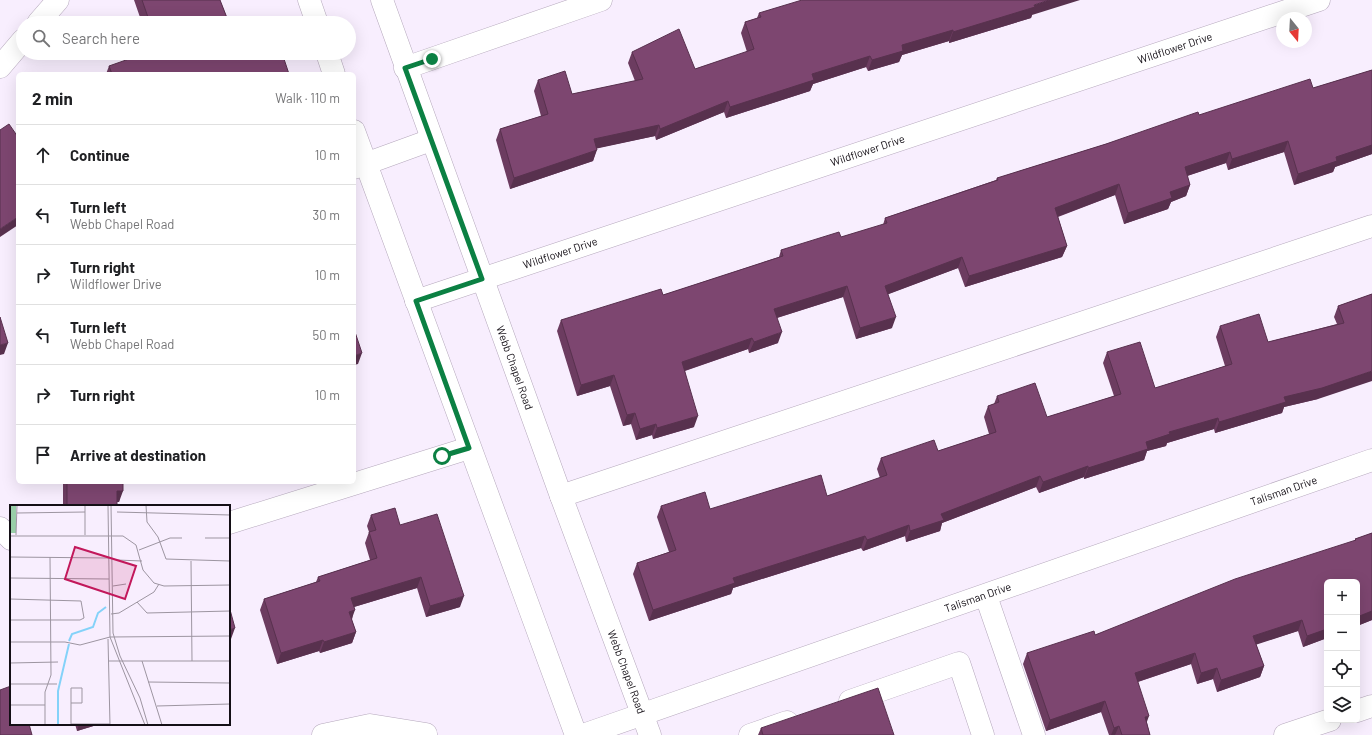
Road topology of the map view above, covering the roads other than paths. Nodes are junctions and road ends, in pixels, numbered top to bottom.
1 (58, 0) edge
2 (309, 0) edge
3 (382, 0) edge
4 (600, 0) edge
5 (1319, 0) edge
6 (44, 16) edge
7 (315, 16) edge
8 (16, 48) edge
9 (329, 60) edge
10 (0, 67) edge
11 (405, 68) junction
12 (333, 72) edge
13 (431, 140) junction
14 (356, 143) edge
15 (360, 166) edge
16 (1372, 226) edge
17 (482, 279) junction
18 (416, 301) junction
19 (469, 448) junction
20 (1372, 460) edge
21 (356, 483) edge
22 (354, 484) edge
23 (561, 496) junction
24 (230, 523) edge
25 (0, 528) edge
26 (10, 538) edge
27 (986, 596) junction
28 (1372, 706) edge
29 (832, 707) edge
30 (1360, 710) edge
31 (803, 717) edge
32 (1324, 722) edge
33 (647, 725) edge
34 (426, 734) edge
35 (323, 735) edge
36 (576, 735) edge
37 (583, 735) edge
38 (750, 735) edge
39 (983, 735) edge
40 (1034, 735) edge
41 (1285, 735) edge

1 - 6 street
2 - 7 street
3 - 11 street, Webb Chapel Road
4 - 11 street
5 - 17 street, Wildflower Drive
8 - 10 street
9 - 12 street
11 - 13 street, Webb Chapel Road
13 - 15 street
13 - 17 street, Webb Chapel Road
14 - 15 street
15 - 18 street
16 - 23 street
17 - 18 street, Wildflower Drive
17 - 23 street, Webb Chapel Road
18 - 19 street
19 - 21 street
19 - 36 street
20 - 27 street, Talisman Drive
22 - 24 street
23 - 33 street, Webb Chapel Road
25 - 26 street
27 - 33 street, Talisman Drive
27 - 40 street
28 - 30 street
29 - 39 street
31 - 38 street
32 - 41 street
33 - 37 street, Talisman Drive
34 - 35 street

